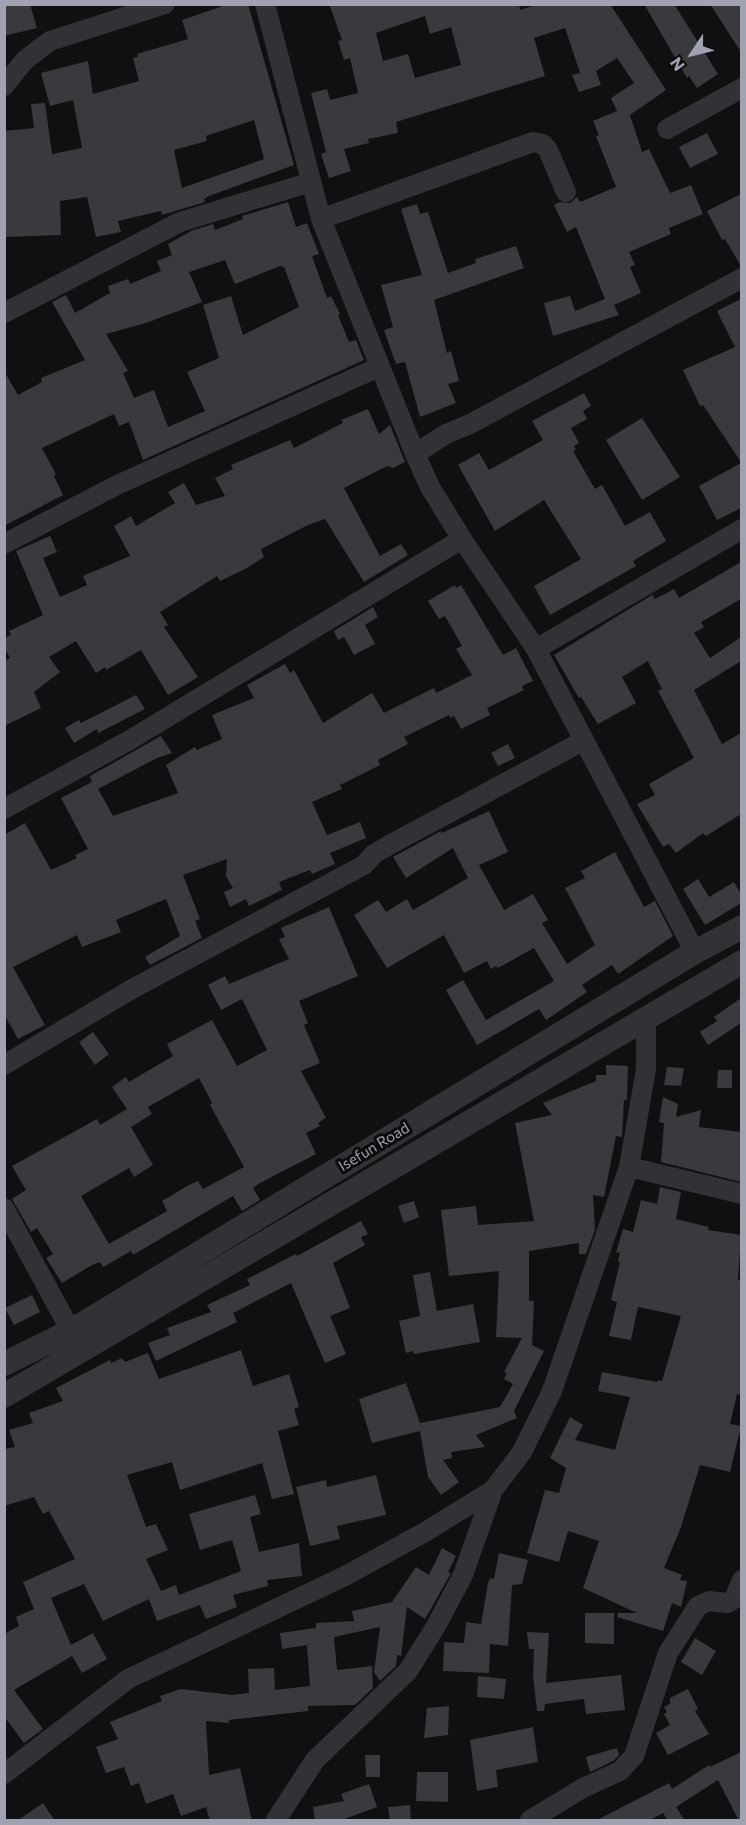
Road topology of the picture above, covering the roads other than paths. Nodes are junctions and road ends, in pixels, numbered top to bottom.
1 (165, 4) edge
2 (266, 4) edge
3 (4, 86) edge
4 (741, 88) edge
5 (667, 129) dead end
6 (311, 182) junction
7 (566, 192) dead end
8 (321, 219) junction
9 (741, 278) edge
10 (4, 313) edge
11 (379, 368) junction
12 (415, 454) junction
13 (741, 529) edge
14 (462, 539) junction
15 (4, 544) edge
16 (536, 649) junction
17 (583, 741) junction
18 (4, 808) edge
19 (741, 927) edge
20 (695, 952) junction
21 (741, 962) edge
22 (646, 1017) junction
23 (4, 1065) edge
24 (628, 1167) junction
25 (741, 1194) edge
26 (4, 1208) edge
27 (70, 1330) junction
28 (4, 1364) edge
29 (4, 1396) edge
30 (493, 1490) junction
31 (741, 1580) edge
32 (4, 1774) edge
33 (276, 1821) edge
34 (530, 1821) edge

1 - 3 street
2 - 6 street
4 - 5 street
6 - 8 street
6 - 10 street
7 - 8 street
8 - 11 street
9 - 12 street
11 - 12 street
11 - 15 street
12 - 14 street
13 - 16 street
14 - 16 street
14 - 18 street
16 - 17 street
17 - 20 street
17 - 23 street
19 - 20 street, Isefun Road
20 - 27 street, Isefun Road
21 - 22 street, Isefun Road
22 - 24 street
22 - 29 street, Isefun Road
24 - 25 street
24 - 30 street
26 - 27 street
27 - 28 street, Isefun Road
30 - 32 street
30 - 33 street
31 - 34 street

